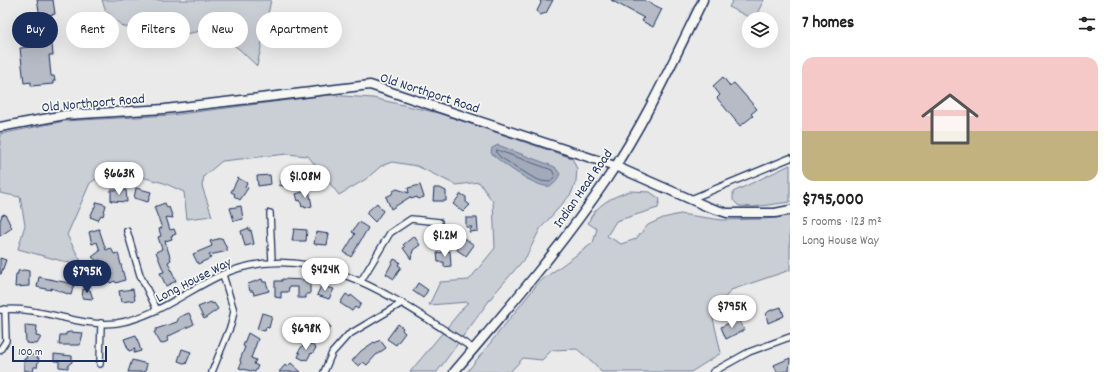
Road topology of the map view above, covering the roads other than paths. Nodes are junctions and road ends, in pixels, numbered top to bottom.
1 (704, 0) edge
2 (0, 127) edge
3 (790, 158) edge
4 (615, 166) junction
5 (691, 199) junction
6 (790, 210) edge
7 (270, 213) dead end
8 (439, 222) dead end
9 (127, 231) dead end
10 (272, 262) junction
11 (223, 275) junction
12 (361, 281) junction
13 (402, 303) junction
14 (3, 310) edge
15 (157, 310) junction
16 (101, 323) junction
17 (790, 337) edge
18 (474, 349) junction
19 (0, 350) edge
20 (100, 364) dead end
21 (212, 372) edge
22 (324, 372) edge
23 (454, 372) edge
24 (713, 372) edge

1 - 4 main road, Indian Head Road
2 - 4 main road, Old Northport Road
3 - 5 street
4 - 5 main road, Old Northport Road
4 - 18 main road, Indian Head Road
5 - 6 main road, Old Northport Road
7 - 10 street
8 - 12 street
9 - 15 street
10 - 11 street, Long House Way
10 - 12 street, Long House Way
11 - 15 street, Long House Way
11 - 21 street
12 - 13 street, Long House Way
13 - 18 street, Long House Way
13 - 22 street
14 - 16 street, Long House Way
14 - 19 street
15 - 16 street, Long House Way
16 - 20 street
17 - 24 street
18 - 23 main road, Indian Head Road

